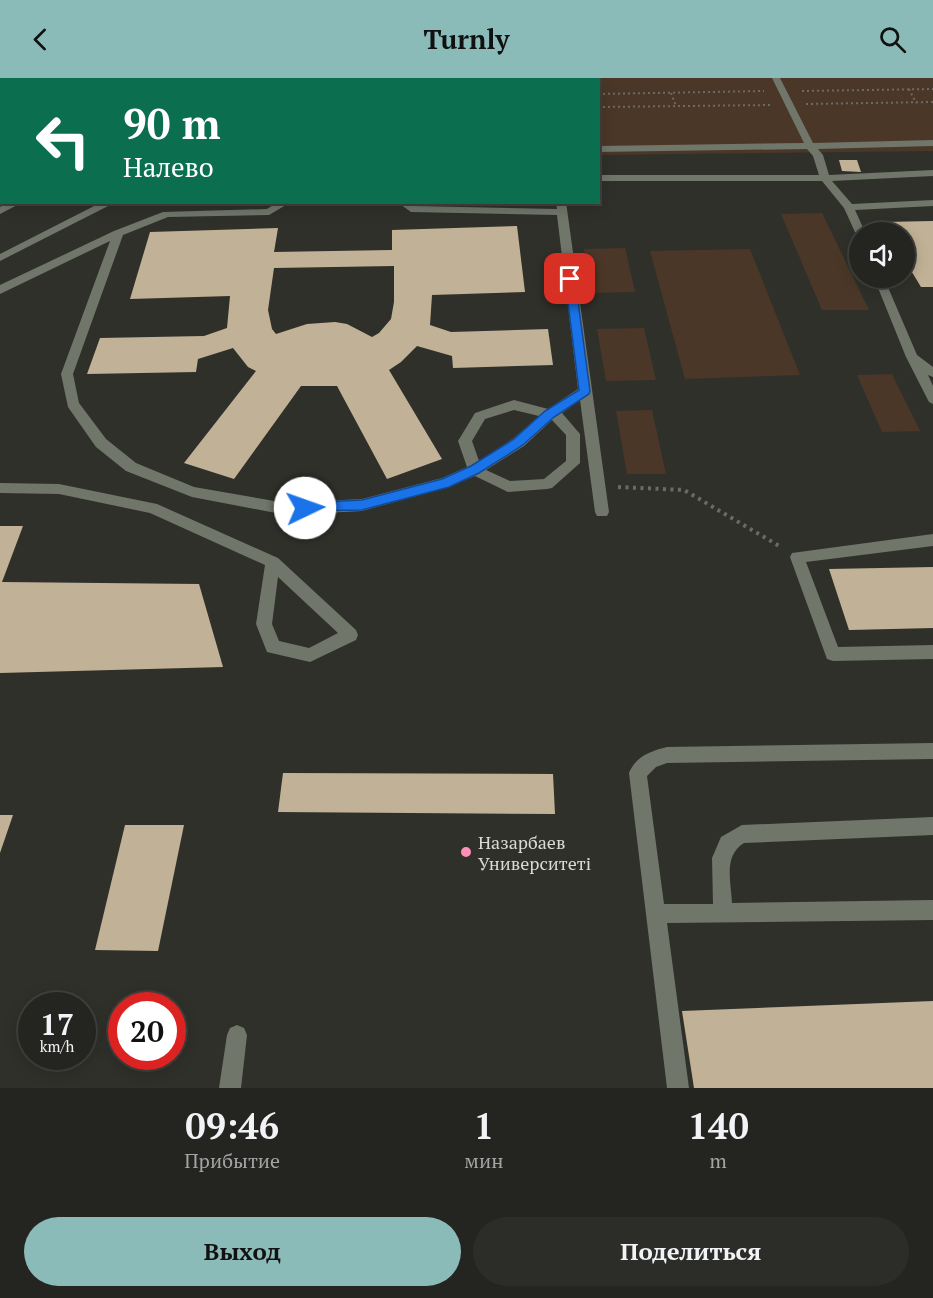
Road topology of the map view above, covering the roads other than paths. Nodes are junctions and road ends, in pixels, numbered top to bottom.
1 (776, 78) edge
2 (933, 143) edge
3 (810, 146) junction
4 (600, 149) edge
5 (933, 173) edge
6 (600, 178) edge
7 (825, 178) junction
8 (933, 202) edge
9 (14, 204) edge
10 (107, 204) edge
11 (283, 204) edge
12 (405, 204) edge
13 (561, 207) edge
14 (849, 207) junction
15 (0, 211) edge
16 (856, 222) edge
17 (117, 233) junction
18 (0, 258) edge
19 (883, 288) edge
20 (0, 290) edge
21 (912, 357) junction
22 (933, 373) edge
23 (585, 391) junction
24 (933, 399) edge
25 (550, 414) junction
26 (573, 463) junction
27 (475, 470) junction
28 (598, 486) junction
29 (0, 488) edge
30 (602, 512) dead end
31 (933, 540) edge
32 (273, 562) junction
33 (933, 652) edge
34 (933, 751) edge
35 (933, 826) edge
36 (933, 910) edge
37 (723, 912) junction
38 (656, 914) junction
39 (237, 1035) dead end
40 (230, 1088) edge
41 (678, 1088) edge

1 - 3 street
2 - 3 street
3 - 4 street
3 - 7 street
5 - 7 street
6 - 7 street
7 - 14 street
8 - 14 street
9 - 15 street
10 - 18 street
11 - 17 street
12 - 13 street
13 - 23 street
14 - 16 street
17 - 20 street
17 - 27 street
19 - 21 street
21 - 22 street
21 - 24 street
23 - 25 street
23 - 28 street
25 - 26 street
25 - 27 street
25 - 27 street
26 - 27 street
26 - 28 street
28 - 30 street
29 - 32 street
31 - 33 street
32 - 32 street
34 - 38 street
35 - 37 street
36 - 37 street
37 - 38 street
38 - 41 street
39 - 40 street

